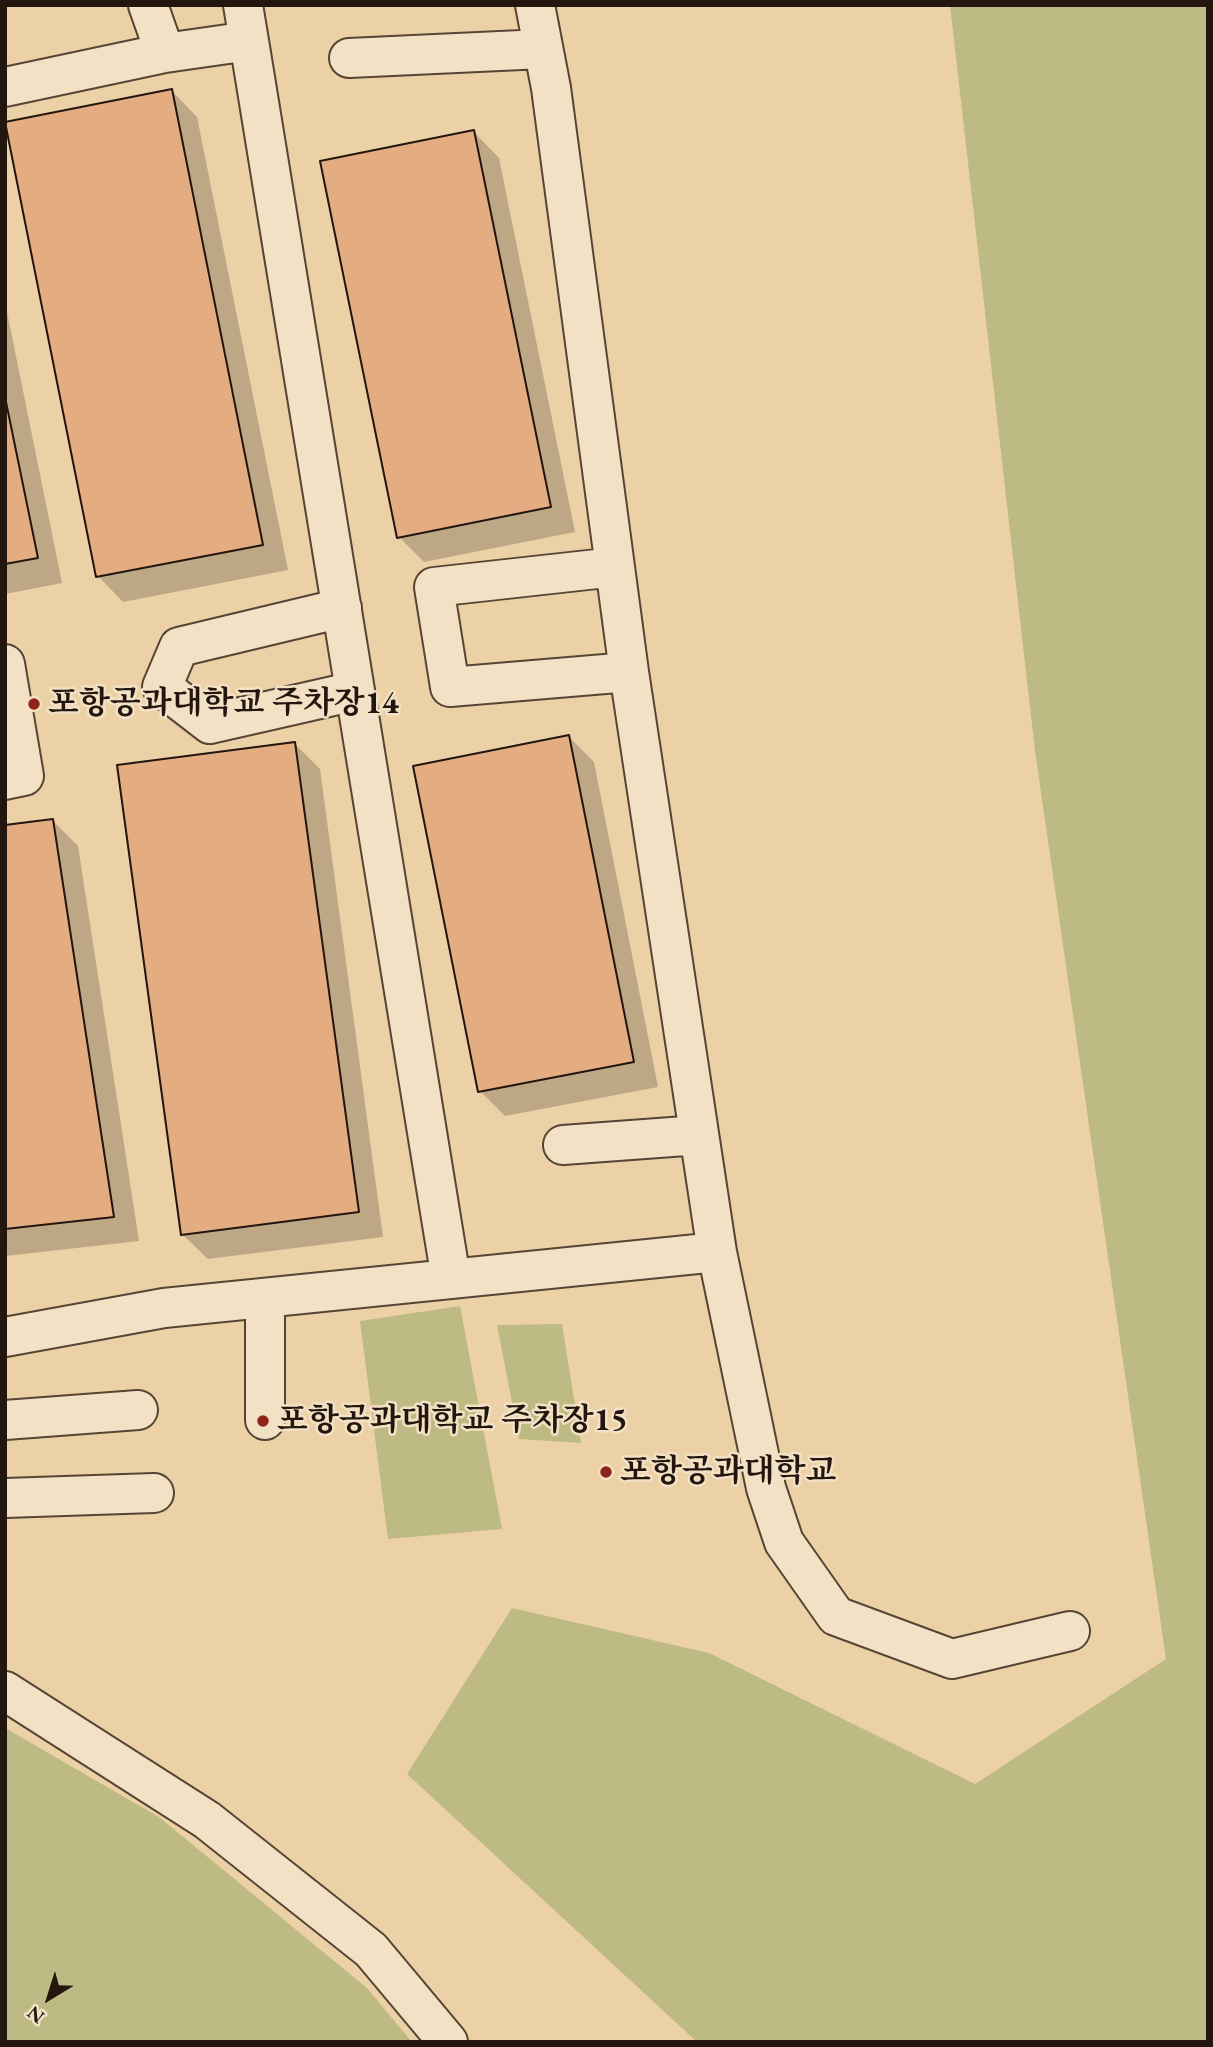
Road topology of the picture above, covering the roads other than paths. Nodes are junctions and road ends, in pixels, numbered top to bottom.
1 (148, 5) edge
2 (535, 5) edge
3 (246, 23) edge
4 (543, 49) junction
5 (165, 53) junction
6 (349, 58) dead end
7 (5, 87) edge
8 (615, 567) junction
9 (342, 608) junction
10 (5, 664) edge
11 (629, 672) junction
12 (355, 691) junction
13 (5, 780) edge
14 (699, 1135) junction
15 (563, 1145) dead end
16 (717, 1252) junction
17 (451, 1279) junction
18 (265, 1298) junction
19 (5, 1337) edge
20 (138, 1410) dead end
21 (5, 1420) edge
22 (265, 1420) dead end
23 (154, 1493) dead end
24 (5, 1498) edge
25 (1070, 1631) dead end
26 (5, 1691) edge
27 (448, 2042) edge

1 - 5 lane
2 - 4 lane
3 - 5 lane
3 - 9 lane
4 - 6 lane
4 - 8 lane
5 - 7 lane
8 - 11 lane
8 - 11 lane
9 - 12 lane
9 - 12 lane
10 - 13 lane
11 - 14 lane
12 - 17 lane
14 - 15 lane
14 - 16 lane
16 - 17 lane
16 - 25 lane
17 - 18 lane
18 - 19 lane
18 - 22 lane
20 - 21 lane
23 - 24 lane
26 - 27 lane

